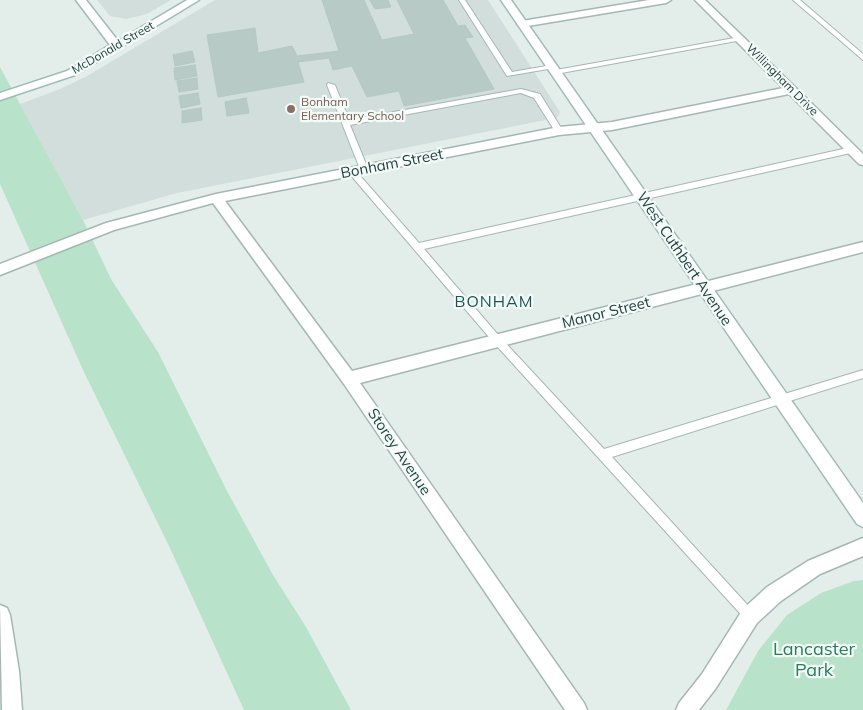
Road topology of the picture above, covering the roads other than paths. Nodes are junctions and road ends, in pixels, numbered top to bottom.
1 (81, 0) edge
2 (194, 0) edge
3 (462, 0) edge
4 (506, 0) edge
5 (666, 0) edge
6 (700, 0) edge
7 (796, 0) edge
8 (522, 24) junction
9 (740, 38) junction
10 (116, 46) junction
11 (863, 58) edge
12 (554, 69) junction
13 (331, 85) dead end
14 (792, 90) junction
15 (0, 97) edge
16 (347, 123) junction
17 (594, 127) junction
18 (559, 131) junction
19 (852, 150) junction
20 (863, 161) edge
21 (358, 170) junction
22 (216, 198) junction
23 (642, 198) junction
24 (417, 247) junction
25 (863, 247) edge
26 (0, 270) edge
27 (704, 289) junction
28 (497, 340) junction
29 (863, 374) edge
30 (349, 379) junction
31 (780, 398) junction
32 (602, 455) junction
33 (863, 518) edge
34 (863, 547) edge
35 (0, 615) edge
36 (750, 616) junction
37 (12, 710) edge
38 (577, 710) edge
39 (686, 710) edge

1 - 10 street
2 - 10 street, McDonald Street
3 - 12 lane
4 - 8 street, West Cuthbert Avenue
5 - 8 street
6 - 9 street, Willingham Drive
7 - 11 lane
8 - 12 street, West Cuthbert Avenue
9 - 12 lane
9 - 14 street, Willingham Drive
10 - 15 street, McDonald Street
12 - 17 street, West Cuthbert Avenue
13 - 16 lane
14 - 17 street, Bonham Street
14 - 19 street, Willingham Drive
16 - 18 lane
16 - 21 lane
17 - 18 street, Bonham Street
17 - 23 street, West Cuthbert Avenue
18 - 21 street, Bonham Street
19 - 20 street, Willingham Drive
19 - 23 lane
21 - 22 street, Bonham Street
21 - 24 lane
22 - 26 street, Bonham Street
22 - 30 street, Storey Avenue
23 - 24 lane
23 - 27 street, West Cuthbert Avenue
24 - 28 lane
25 - 27 street, Manor Street
27 - 28 street, Manor Street
27 - 31 street, West Cuthbert Avenue
28 - 30 street, Manor Street
28 - 32 lane
29 - 31 lane
30 - 38 street, Storey Avenue
31 - 32 lane
31 - 33 street, West Cuthbert Avenue
32 - 36 lane
34 - 36 street
35 - 37 street
36 - 39 street

